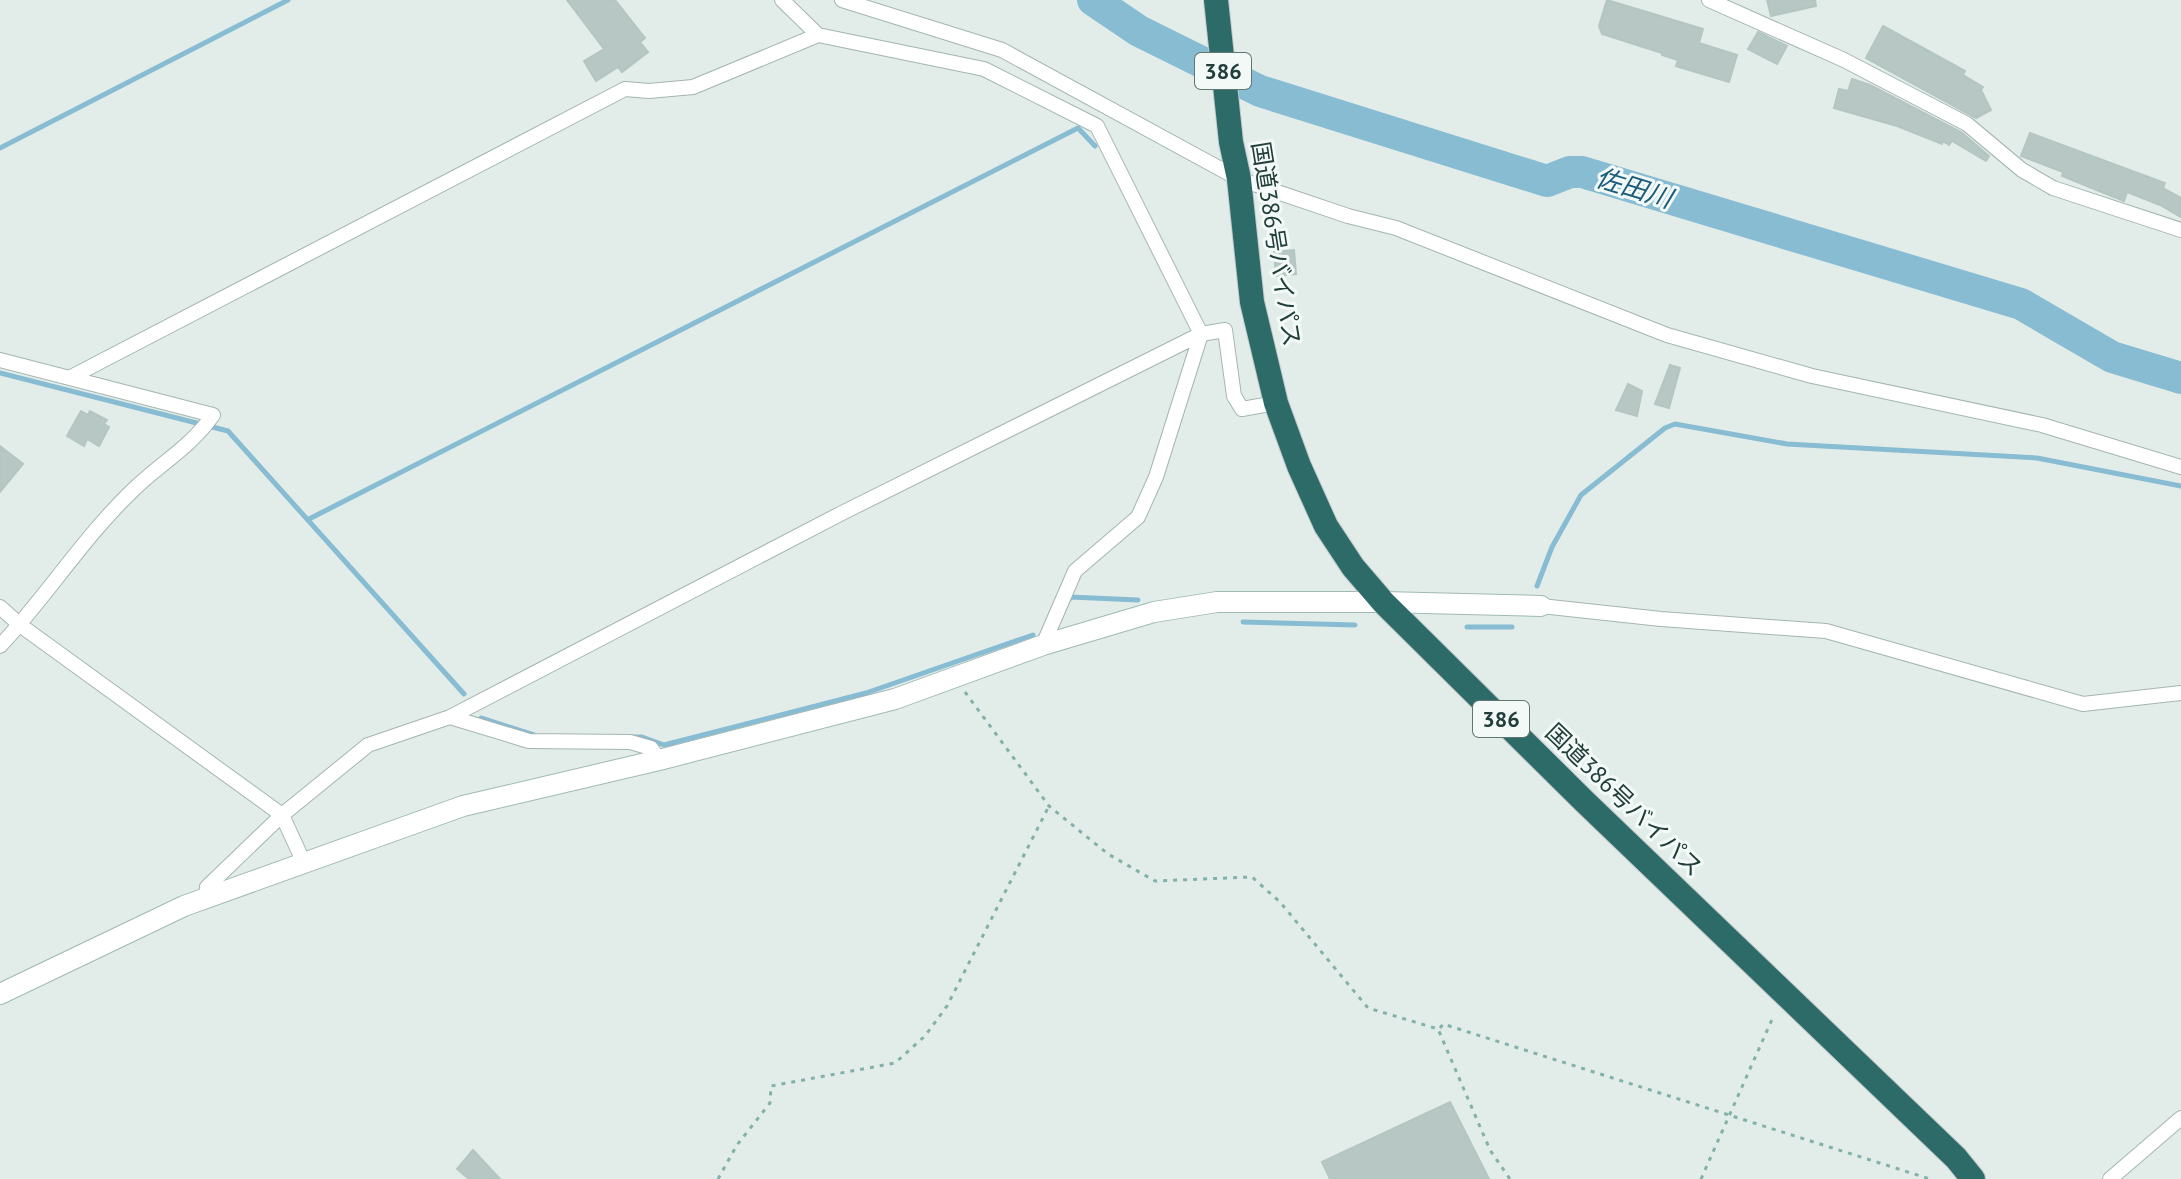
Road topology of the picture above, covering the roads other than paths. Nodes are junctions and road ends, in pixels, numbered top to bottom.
1 (782, 0) edge
2 (842, 0) edge
3 (1216, 0) edge
4 (1709, 0) edge
5 (818, 35) junction
6 (1239, 179) junction
7 (2181, 230) edge
8 (1201, 334) junction
9 (0, 360) edge
10 (71, 377) junction
11 (1276, 403) junction
12 (2181, 467) edge
13 (1383, 602) junction
14 (1541, 606) joint
15 (0, 607) edge
16 (20, 625) junction
17 (1043, 645) junction
18 (0, 646) edge
19 (2181, 693) edge
20 (450, 717) junction
21 (659, 760) junction
22 (282, 815) junction
23 (304, 863) junction
24 (206, 898) junction
25 (0, 994) edge
26 (2181, 1118) edge
27 (1973, 1179) edge
28 (2110, 1179) edge

1 - 5 street
2 - 6 street
3 - 6 highway, 国道386号バイパス / 386
4 - 7 street
5 - 8 street
5 - 10 street
6 - 11 highway, 国道386号バイパス / 386
6 - 12 street
8 - 11 street
8 - 17 street
8 - 20 street
9 - 10 street
10 - 16 street
11 - 13 highway, 国道386号バイパス / 386
13 - 14 street
13 - 17 street
13 - 27 highway, 国道386号バイパス / 386
14 - 19 street
15 - 16 street
16 - 18 street
16 - 22 street
17 - 21 street
20 - 21 street
20 - 22 street
21 - 23 street
22 - 23 street
22 - 24 street
23 - 24 street
24 - 25 street
26 - 28 street

